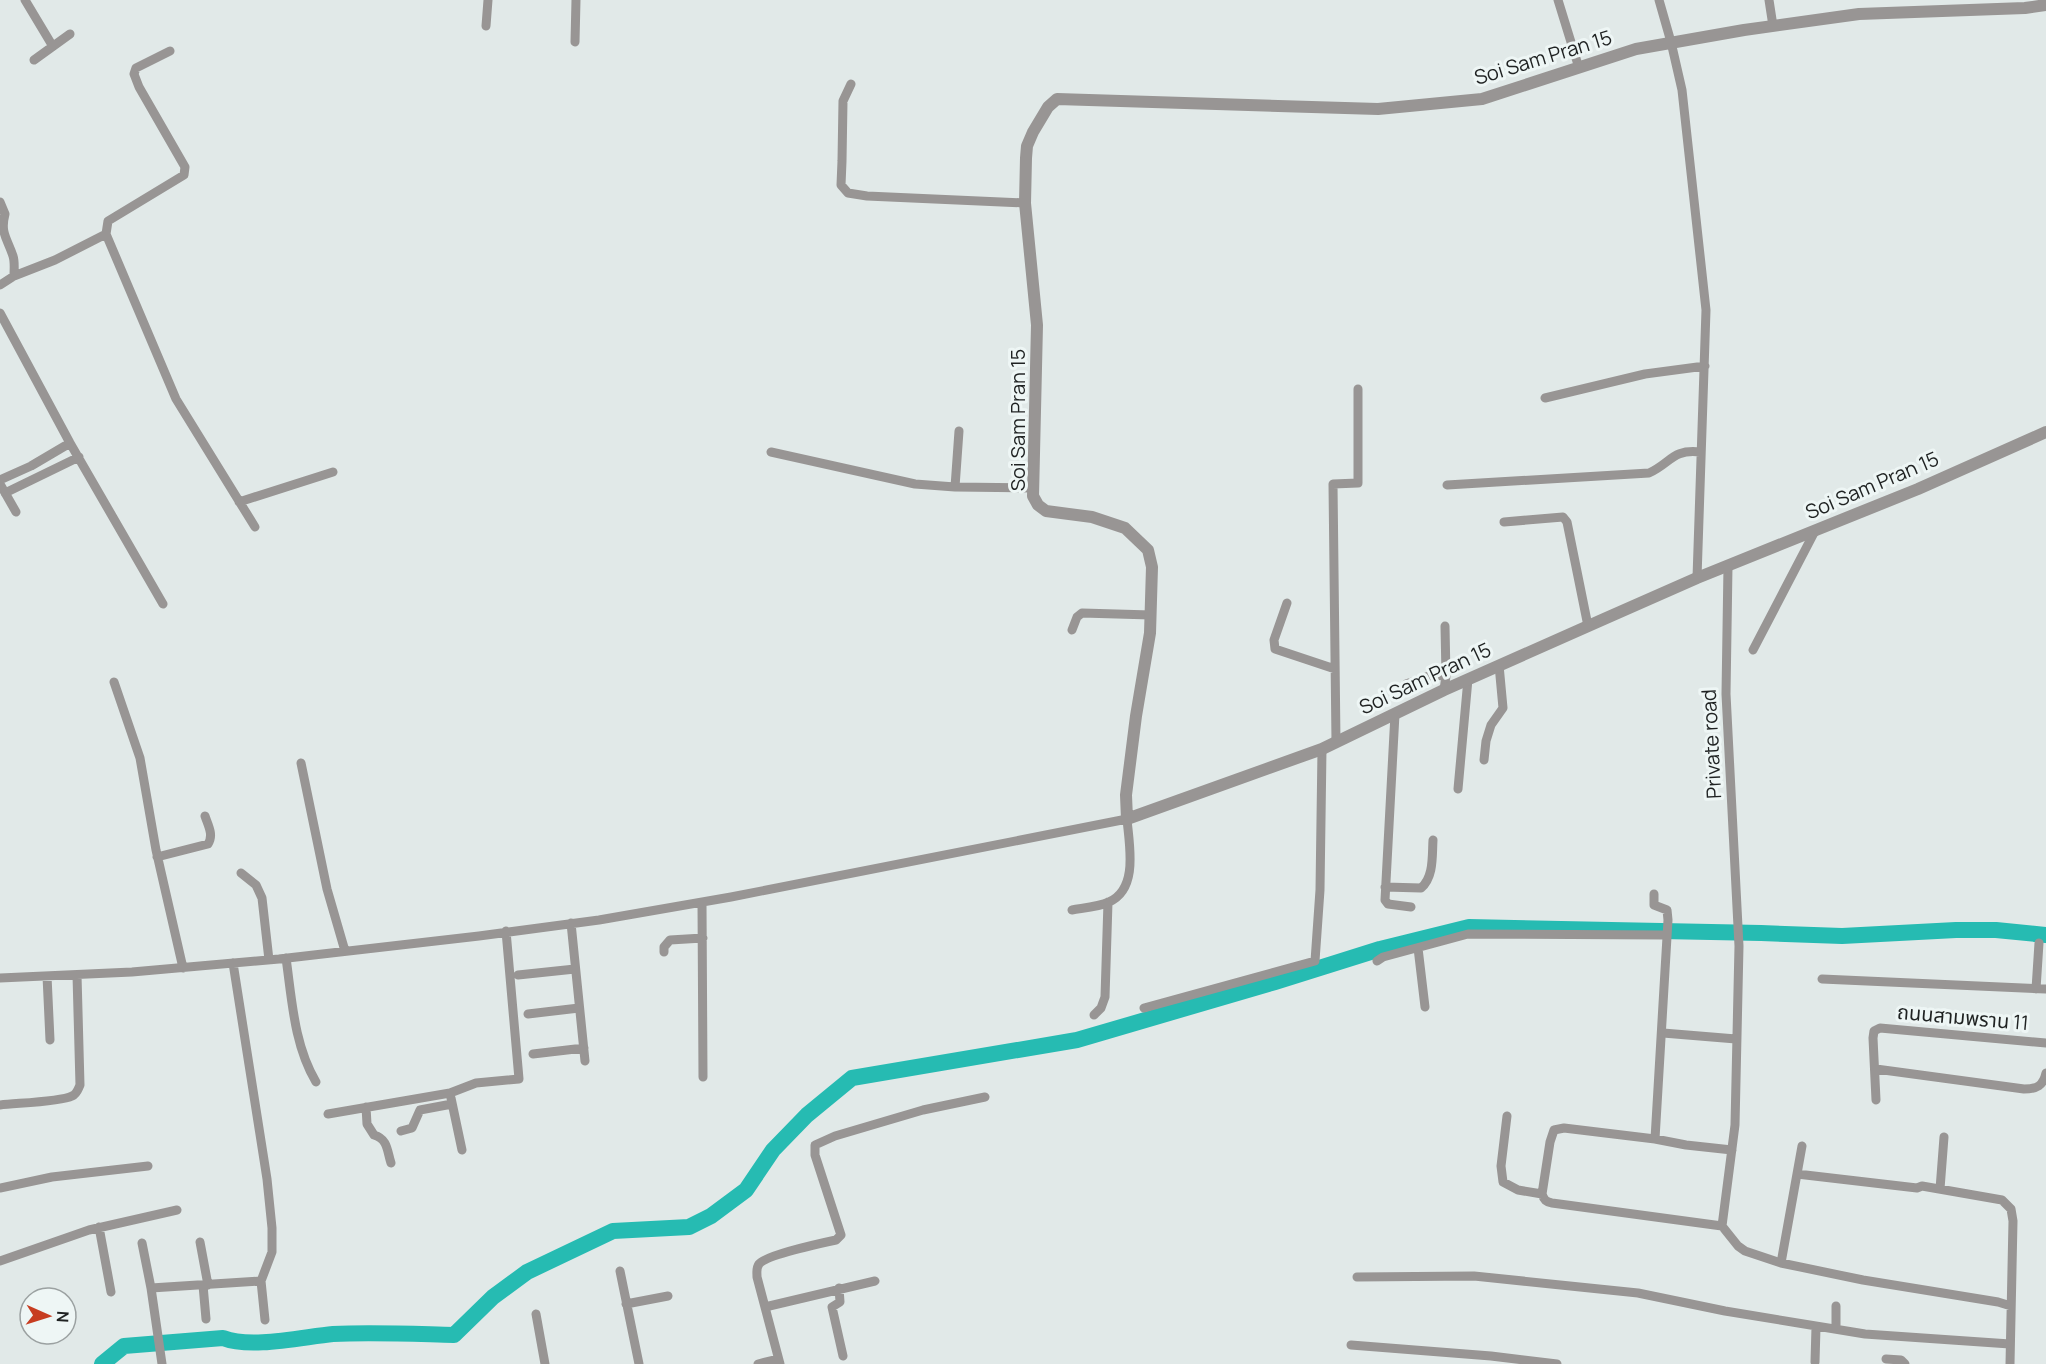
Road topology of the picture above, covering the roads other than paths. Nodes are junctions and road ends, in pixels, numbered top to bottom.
1 (25, 0) edge
2 (488, 0) edge
3 (576, 0) edge
4 (1558, 0) edge
5 (1659, 0) edge
6 (1769, 0) edge
7 (2046, 5) edge
8 (486, 26) dead end
9 (1773, 26) junction
10 (70, 34) dead end
11 (575, 42) dead end
12 (1671, 42) junction
13 (52, 45) junction
14 (170, 51) dead end
15 (34, 60) dead end
16 (1579, 68) junction
17 (852, 84) dead end
18 (0, 202) edge
19 (1025, 203) junction
20 (106, 234) junction
21 (14, 276) junction
22 (0, 285) edge
23 (0, 313) edge
24 (1705, 366) junction
25 (1358, 389) dead end
26 (1545, 398) dead end
27 (959, 431) dead end
28 (2046, 432) edge
29 (70, 443) junction
30 (771, 452) dead end
31 (1700, 452) junction
32 (79, 457) junction
33 (333, 472) dead end
34 (1447, 484) dead end
35 (2, 486) edge
36 (955, 487) junction
37 (1034, 488) junction
38 (239, 502) junction
39 (16, 512) dead end
40 (1504, 522) dead end
41 (255, 527) dead end
42 (1815, 531) junction
43 (1728, 566) junction
44 (1697, 578) junction
45 (1287, 603) dead end
46 (163, 604) dead end
47 (1151, 615) junction
48 (1445, 626) dead end
49 (1588, 626) junction
50 (1072, 630) dead end
51 (1753, 650) dead end
52 (1499, 665) junction
53 (1335, 669) junction
54 (1446, 676) junction
55 (1468, 679) junction
56 (114, 682) dead end
57 (1406, 684) dead end
58 (1444, 690) junction
59 (1395, 714) junction
60 (1336, 742) junction
61 (1322, 749) junction
62 (1484, 760) dead end
63 (301, 763) dead end
64 (1458, 789) dead end
65 (205, 816) dead end
66 (1127, 819) junction
67 (1433, 840) dead end
68 (157, 857) junction
69 (241, 873) dead end
70 (1385, 887) junction
71 (1654, 894) dead end
72 (1108, 902) junction
73 (702, 903) junction
74 (1411, 907) dead end
75 (1071, 910) dead end
76 (571, 922) junction
77 (506, 931) junction
78 (1667, 934) junction
79 (703, 938) junction
80 (2039, 943) dead end
81 (1418, 948) junction
82 (345, 951) junction
83 (664, 952) dead end
84 (285, 958) junction
85 (269, 960) junction
86 (1377, 961) dead end
87 (233, 963) junction
88 (183, 968) junction
89 (575, 969) junction
90 (77, 975) junction
91 (518, 975) dead end
92 (47, 976) junction
93 (0, 978) edge
94 (1822, 979) dead end
95 (2041, 989) edge
96 (1425, 1007) dead end
97 (579, 1008) junction
98 (1144, 1008) dead end
99 (528, 1014) dead end
100 (1094, 1016) dead end
101 (1663, 1033) junction
102 (1736, 1039) junction
103 (50, 1040) dead end
104 (2046, 1043) edge
105 (584, 1048) junction
106 (533, 1054) dead end
107 (585, 1061) dead end
108 (1876, 1069) junction
109 (2046, 1073) edge
110 (704, 1077) dead end
111 (316, 1082) dead end
112 (450, 1093) junction
113 (985, 1097) dead end
114 (1876, 1100) dead end
115 (452, 1104) junction
116 (0, 1105) edge
117 (366, 1107) junction
118 (328, 1114) dead end
119 (1506, 1116) dead end
120 (401, 1131) dead end
121 (1944, 1137) dead end
122 (1655, 1139) junction
123 (1802, 1146) dead end
124 (462, 1150) dead end
125 (1732, 1150) junction
126 (391, 1163) dead end
127 (148, 1166) dead end
128 (1797, 1174) junction
129 (0, 1188) edge
130 (1940, 1189) junction
131 (1542, 1194) junction
132 (177, 1210) dead end
133 (1722, 1226) junction
134 (99, 1227) junction
135 (200, 1242) dead end
136 (142, 1244) dead end
137 (0, 1261) edge
138 (1781, 1263) junction
139 (620, 1271) dead end
140 (1357, 1277) dead end
141 (261, 1281) junction
142 (875, 1281) dead end
143 (206, 1285) junction
144 (151, 1288) junction
145 (839, 1288) junction
146 (111, 1292) dead end
147 (668, 1296) dead end
148 (626, 1304) junction
149 (1836, 1306) dead end
150 (2011, 1306) junction
151 (765, 1307) junction
152 (536, 1314) dead end
153 (206, 1319) dead end
154 (265, 1320) dead end
155 (1816, 1327) junction
156 (1836, 1329) junction
157 (2010, 1344) junction
158 (1351, 1345) dead end
159 (843, 1356) dead end
160 (1886, 1359) dead end
161 (162, 1361) edge
162 (779, 1362) edge
163 (1815, 1362) dead end
164 (545, 1364) edge
165 (639, 1364) edge
166 (758, 1364) edge
167 (1557, 1364) edge
168 (1905, 1364) edge
169 (2010, 1364) edge

1 - 13 street
2 - 8 street
3 - 11 street
4 - 16 street
5 - 12 street
6 - 9 street
7 - 9 street, Soi Sam Pran 15
9 - 12 street, Soi Sam Pran 15
10 - 13 street
12 - 16 street, Soi Sam Pran 15
12 - 24 street
13 - 15 street
14 - 20 street
16 - 19 street, Soi Sam Pran 15
17 - 19 street
18 - 21 street
19 - 37 street, Soi Sam Pran 15
20 - 21 street
20 - 38 street
21 - 22 street
23 - 29 street
24 - 26 street
24 - 31 street
25 - 53 street
27 - 36 street
28 - 42 street, Soi Sam Pran 15
29 - 32 street
29 - 35 street
30 - 36 street
31 - 34 street
31 - 44 street
32 - 35 street
32 - 46 street
33 - 38 street
35 - 39 street
36 - 37 street
37 - 47 street, Soi Sam Pran 15
38 - 41 street
40 - 49 street
42 - 43 street, Soi Sam Pran 15
42 - 51 street
43 - 44 street, Soi Sam Pran 15
43 - 102 street, Private road
44 - 49 street, Soi Sam Pran 15
45 - 53 street
47 - 50 street
47 - 66 street, Soi Sam Pran 15
48 - 54 street
49 - 52 street, Soi Sam Pran 15
52 - 55 street, Soi Sam Pran 15
52 - 62 street
53 - 60 street
54 - 57 street
54 - 58 street
55 - 58 street, Soi Sam Pran 15
55 - 64 street
56 - 68 street
58 - 59 street, Soi Sam Pran 15
59 - 60 street, Soi Sam Pran 15
59 - 70 street
60 - 61 street, Soi Sam Pran 15
61 - 66 street, Soi Sam Pran 15
61 - 98 street
63 - 82 street
65 - 68 street
66 - 72 street
66 - 73 street
67 - 70 street
68 - 88 street
69 - 85 street
70 - 74 street
71 - 78 street
72 - 75 street
72 - 100 street
73 - 76 street
73 - 79 street
76 - 77 street
76 - 89 street
77 - 82 street
77 - 112 street
78 - 81 street
78 - 101 street
79 - 83 street
79 - 110 street
80 - 95 street
81 - 86 street
81 - 96 street
82 - 84 street
84 - 85 street
84 - 111 street
85 - 87 street
87 - 88 street
87 - 141 street
88 - 90 street
89 - 91 street
89 - 97 street
90 - 92 street
90 - 116 street
92 - 93 street
92 - 103 street
94 - 95 street
97 - 99 street
97 - 105 street
101 - 102 street
101 - 122 street
102 - 125 street, Private road
104 - 108 street, ถนนสามพราน 11
105 - 106 street
105 - 107 street
108 - 109 street
108 - 114 street, ถนนสามพราน 11
112 - 115 street
112 - 117 street
113 - 151 street
115 - 120 street
115 - 124 street
117 - 118 street
117 - 126 street
119 - 131 street
121 - 130 street
122 - 125 street
122 - 131 street
123 - 128 street
125 - 133 street, Private road
127 - 129 street
128 - 130 street
128 - 138 street
130 - 150 street
131 - 133 street
132 - 134 street
133 - 138 street
134 - 137 street
134 - 146 street
135 - 143 street
136 - 144 street
138 - 150 street
139 - 148 street
140 - 155 street
141 - 143 street
141 - 154 street
142 - 145 street
143 - 144 street
143 - 153 street
144 - 161 street
145 - 151 street
145 - 159 street
147 - 148 street
148 - 165 street
149 - 156 street
150 - 157 street
151 - 162 street
152 - 164 street
155 - 156 street
155 - 163 street
156 - 157 street
157 - 169 street
158 - 167 street
160 - 168 street
162 - 166 street

